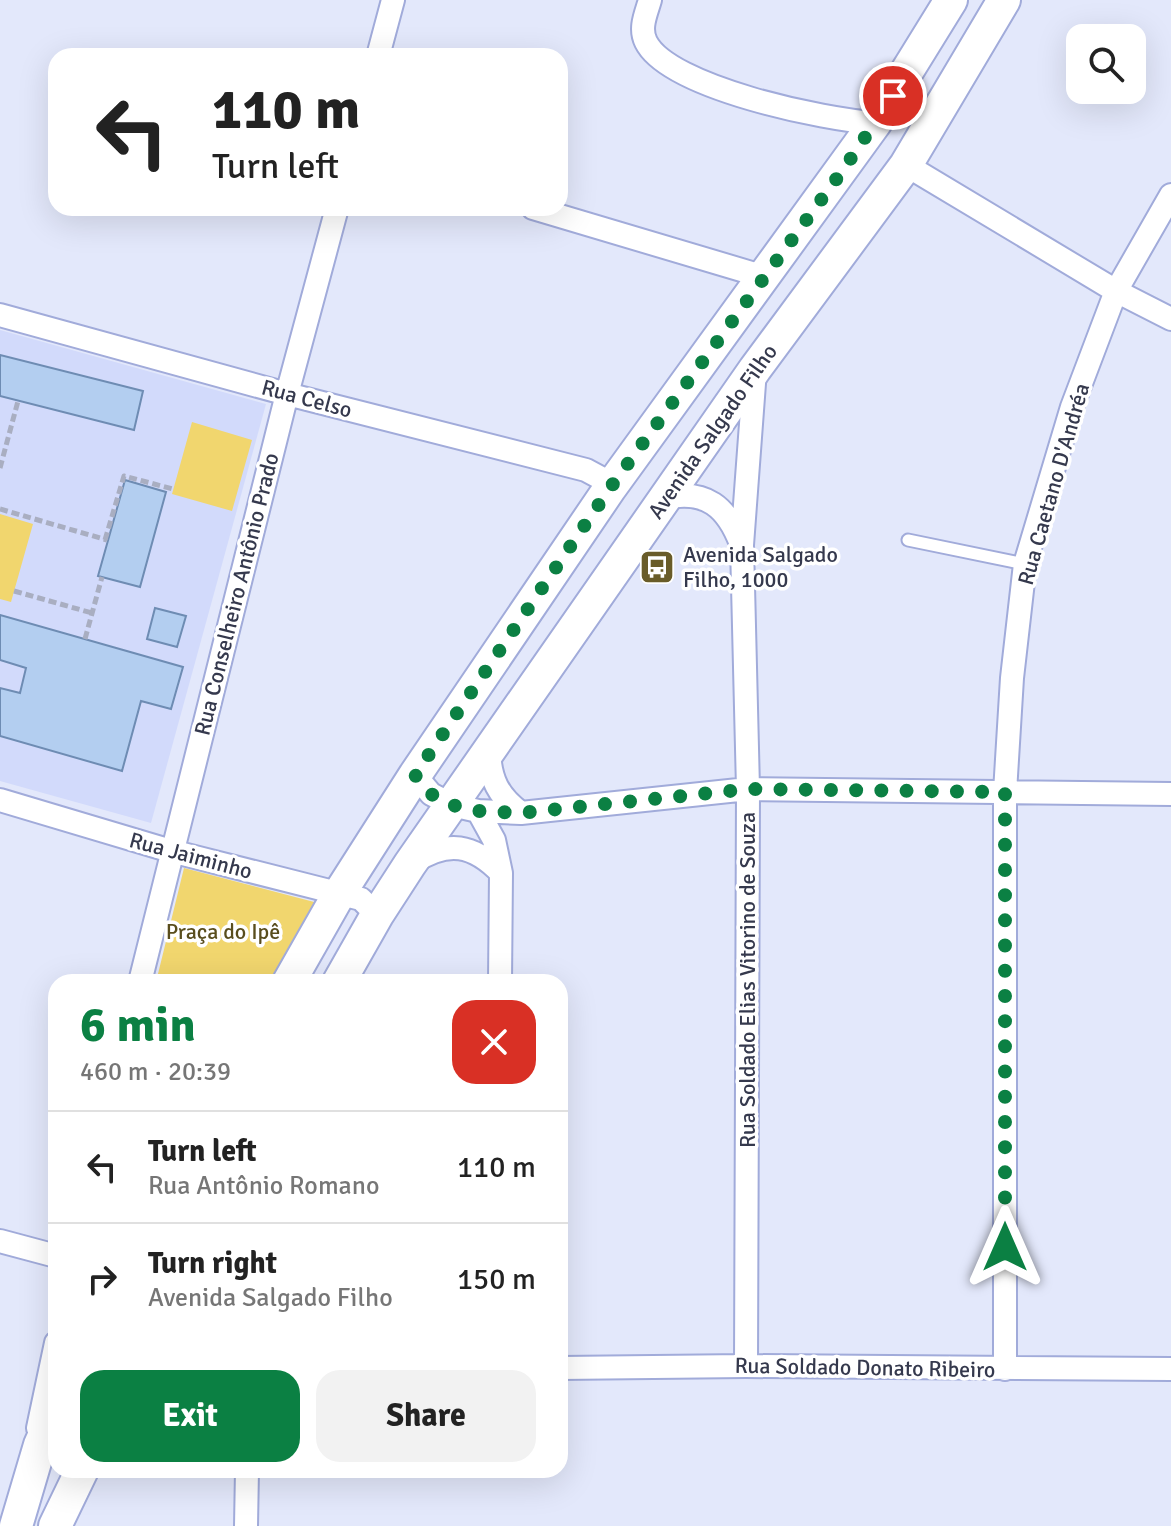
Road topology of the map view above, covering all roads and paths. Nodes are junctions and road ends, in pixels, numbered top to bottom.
1 (393, 0) edge
2 (650, 0) edge
3 (951, 0) edge
4 (1004, 0) edge
5 (380, 48) edge
6 (875, 123) junction
7 (906, 165) junction
8 (1171, 195) edge
9 (335, 216) edge
10 (560, 216) edge
11 (765, 277) junction
12 (1116, 291) junction
13 (0, 315) edge
14 (1171, 319) edge
15 (755, 369) junction
16 (287, 394) junction
17 (18, 401) dead end
18 (0, 468) edge
19 (610, 488) junction
20 (173, 489) dead end
21 (665, 498) junction
22 (0, 509) edge
23 (908, 540) dead end
24 (742, 545) junction
25 (1025, 564) junction
26 (102, 577) dead end
27 (14, 591) dead end
28 (92, 613) junction
29 (85, 639) dead end
30 (489, 751) junction
31 (415, 775) junction
32 (748, 789) junction
33 (1005, 792) junction
34 (1171, 794) edge
35 (0, 800) edge
36 (465, 808) junction
37 (521, 813) junction
38 (171, 851) junction
39 (410, 864) junction
40 (501, 873) junction
41 (339, 894) junction
42 (377, 915) junction
43 (142, 974) edge
44 (294, 974) edge
45 (344, 974) edge
46 (500, 974) edge
47 (0, 1241) edge
48 (48, 1254) edge
49 (746, 1366) junction
50 (568, 1368) edge
51 (1005, 1369) junction
52 (1171, 1369) edge
53 (48, 1381) edge
54 (48, 1427) edge
55 (78, 1478) edge
56 (247, 1478) edge
57 (19, 1517) edge
58 (55, 1526) edge
59 (246, 1526) edge

1 - 5 street
2 - 6 street
3 - 6 main road
4 - 7 main road, Avenida Salgado Filho
6 - 11 main road
7 - 12 street
7 - 15 main road, Avenida Salgado Filho
8 - 12 street, Rua Caetano D'Andréa
9 - 16 street, Rua Conselheiro Antônio Prado
10 - 11 street
11 - 19 main road
12 - 14 street
12 - 25 street, Rua Caetano D'Andréa
13 - 16 street, Rua Celso
15 - 21 main road, Avenida Salgado Filho
15 - 24 street, Rua Soldado Elias Vitorino de Souza
16 - 19 street, Rua Celso
16 - 38 street, Rua Conselheiro Antônio Prado
17 - 18 path
19 - 31 main road
20 - 22 path
21 - 24 street, Rua Soldado Elias Vitorino de Souza
21 - 30 main road, Avenida Salgado Filho
23 - 25 lane
24 - 32 street, Rua Soldado Elias Vitorino de Souza
25 - 33 street, Rua Caetano D'Andréa
26 - 28 path
27 - 28 path
28 - 29 path
30 - 36 main road, Avenida Salgado Filho
30 - 37 street
31 - 36 street
31 - 41 main road
32 - 33 street
32 - 37 street
32 - 49 street, Rua Soldado Elias Vitorino de Souza
33 - 34 street
33 - 51 street, Rua Caetano D'Andréa
35 - 38 street, Rua Jaiminho
36 - 37 street
36 - 39 main road, Avenida Salgado Filho
36 - 40 street
38 - 41 street, Rua Jaiminho
38 - 43 street, Rua Conselheiro Antônio Prado
39 - 40 street
39 - 42 main road, Avenida Salgado Filho
40 - 46 street
41 - 42 street, Rua Jaiminho
41 - 44 main road
42 - 45 main road, Avenida Salgado Filho
47 - 48 street
49 - 50 street, Rua Soldado Donato Ribeiro
49 - 51 street, Rua Soldado Donato Ribeiro
51 - 52 street, Rua Soldado Donato Ribeiro
53 - 57 street
54 - 57 main road
55 - 58 main road
56 - 59 street

